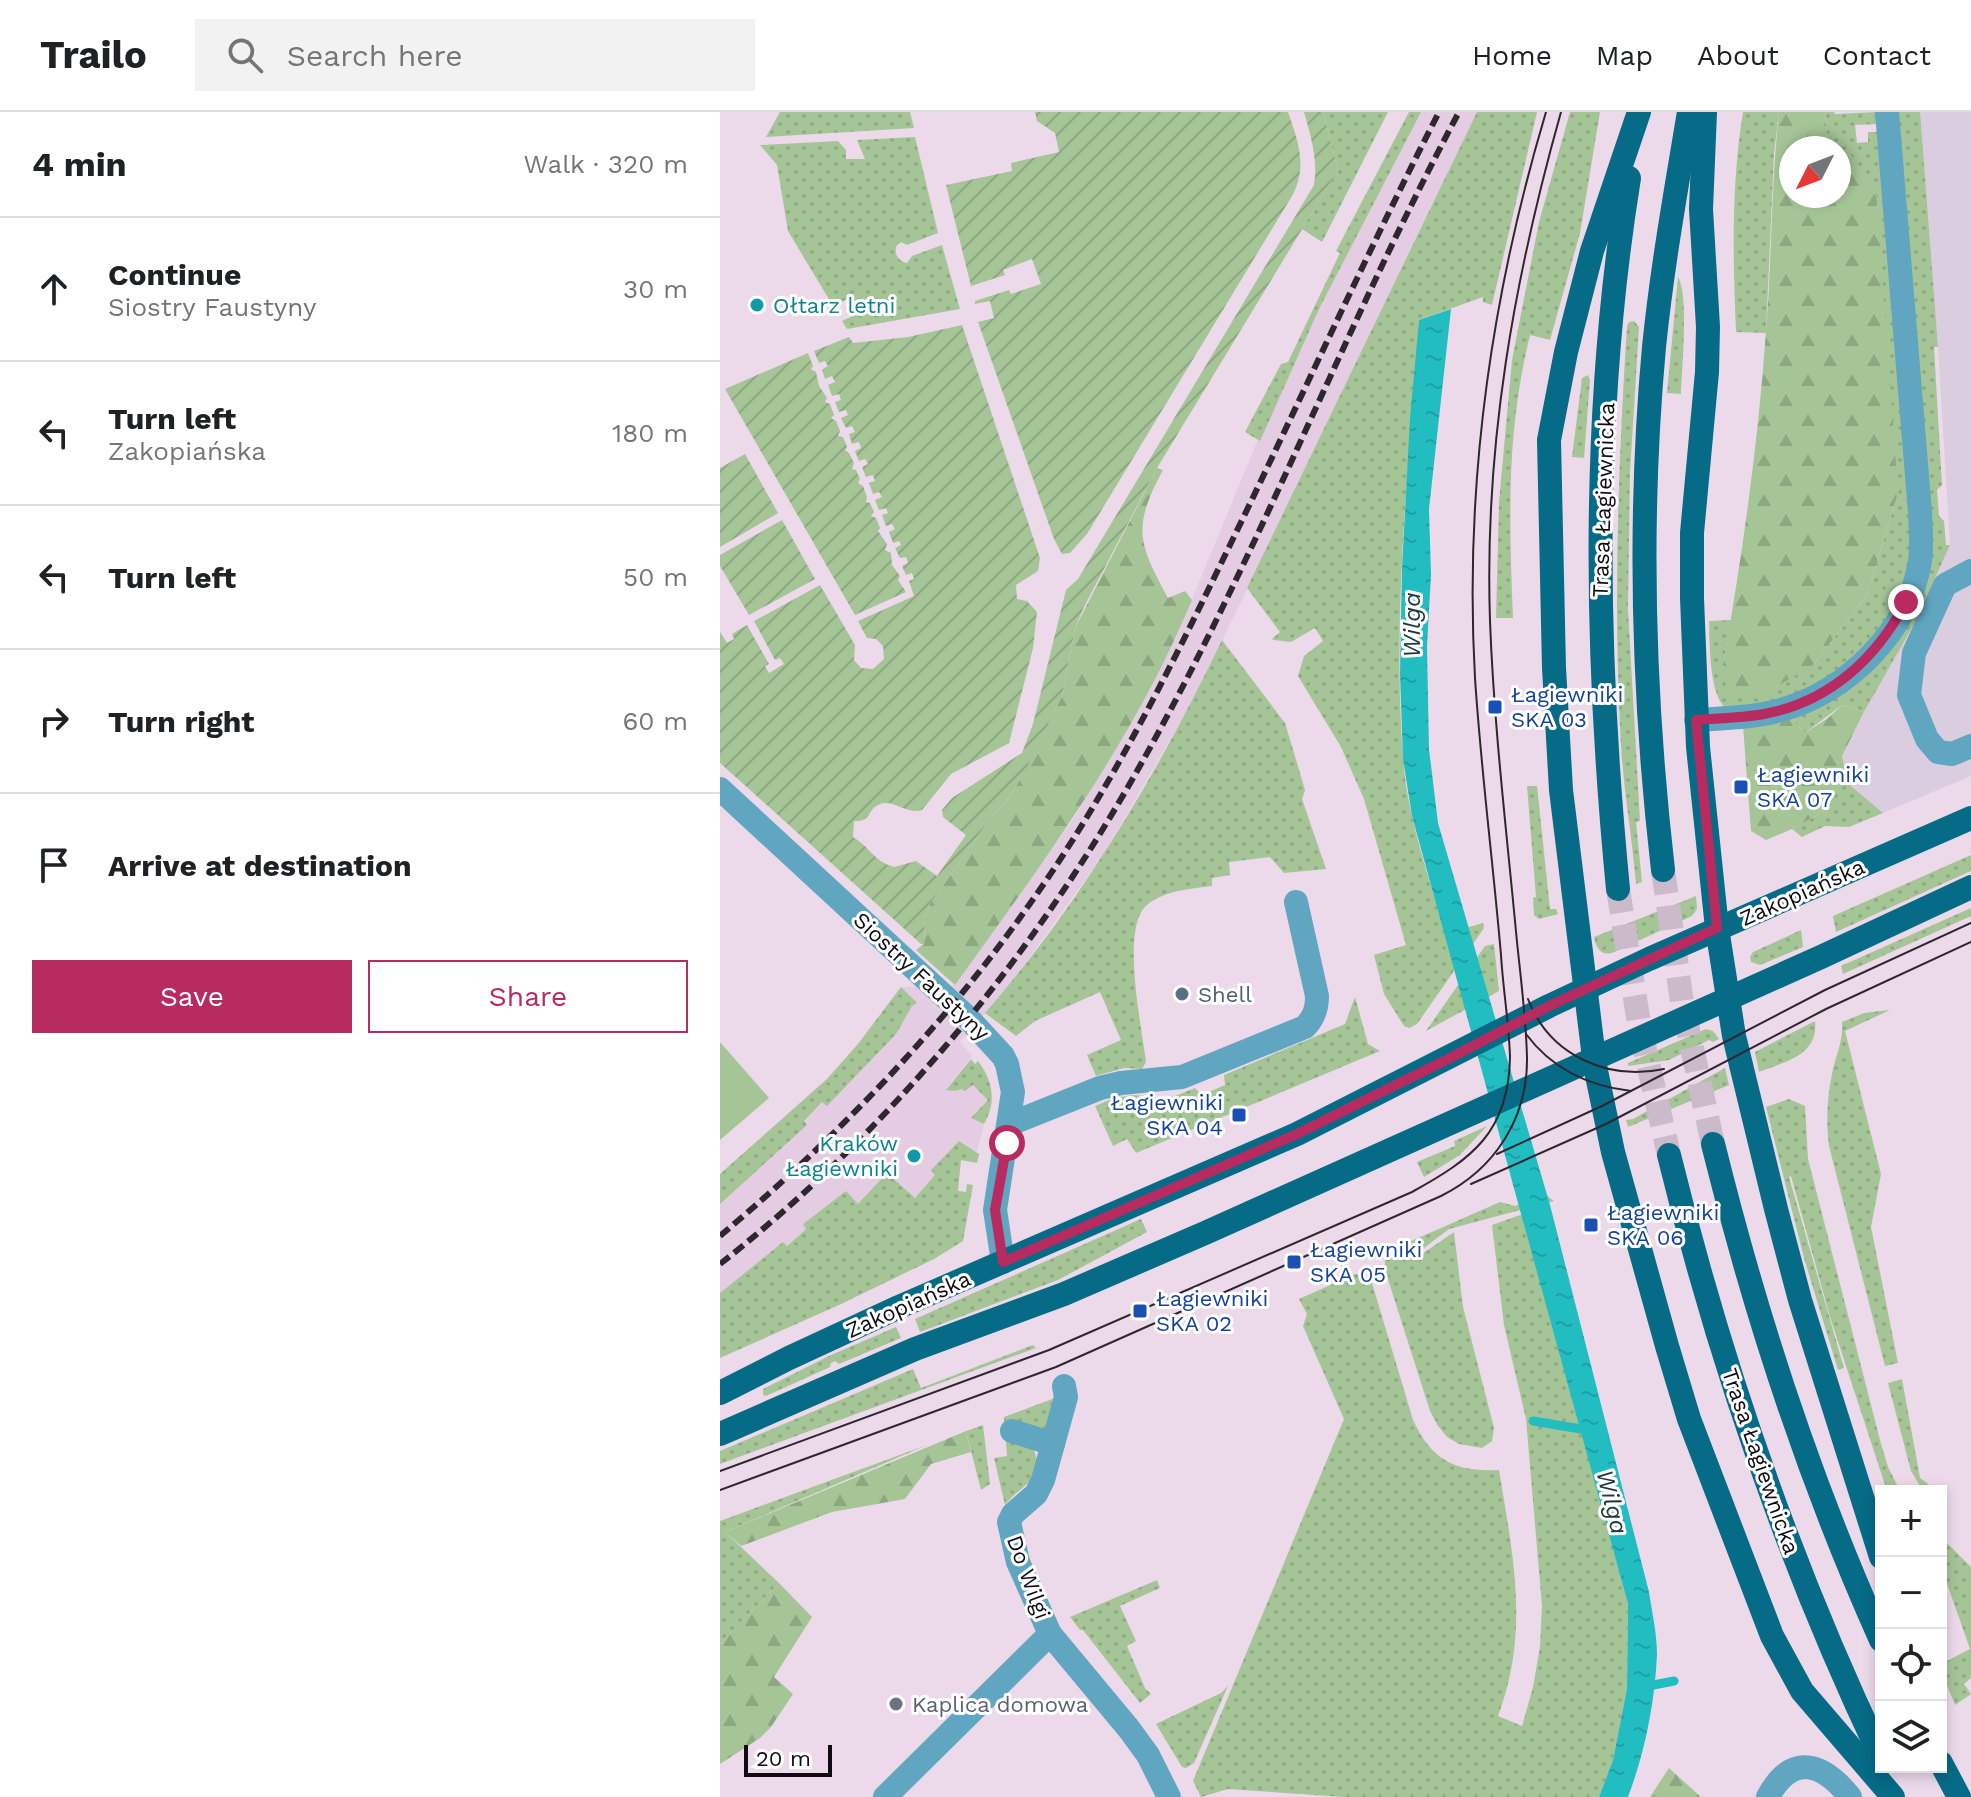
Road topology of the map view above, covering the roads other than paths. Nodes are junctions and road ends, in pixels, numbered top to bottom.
1 (1639, 112) edge
2 (1689, 112) edge
3 (1705, 112) edge
4 (1887, 112) edge
5 (1971, 571) edge
6 (1696, 720) junction
7 (1971, 746) edge
8 (720, 789) edge
9 (1971, 818) edge
10 (1663, 870) tunnel mouth
11 (1971, 887) edge
12 (1618, 889) tunnel mouth
13 (1296, 902) dead end
14 (1717, 928) junction
15 (1584, 989) junction
16 (1727, 1000) junction
17 (1595, 1060) junction
18 (1010, 1124) junction
19 (1713, 1144) tunnel mouth
20 (1669, 1155) tunnel mouth
21 (1003, 1262) junction
22 (1064, 1386) dead end
23 (720, 1393) edge
24 (1012, 1431) dead end
25 (720, 1434) edge
26 (1053, 1444) junction
27 (1875, 1538) edge
28 (1877, 1629) edge
29 (1050, 1634) junction
30 (1875, 1744) edge
31 (1889, 1773) edge
32 (1772, 1789) edge
33 (885, 1797) edge
34 (1169, 1797) edge
35 (1850, 1797) edge
36 (1893, 1797) edge
37 (1900, 1797) edge

1 - 12 main road, Trasa Łagiewnicka
1 - 15 main road
2 - 10 main road, Trasa Łagiewnicka
3 - 6 main road
4 - 6 street
5 - 7 street
6 - 14 main road
8 - 18 street, Siostry Faustyny
9 - 14 main road, Zakopiańska
11 - 16 main road, Zakopiańska
13 - 18 street
14 - 15 main road, Zakopiańska
14 - 16 main road
15 - 17 main road
15 - 21 main road, Zakopiańska
16 - 17 main road, Zakopiańska
16 - 27 main road
17 - 25 main road, Zakopiańska
17 - 36 main road
18 - 21 street, Siostry Faustyny
19 - 28 main road, Trasa Łagiewnicka
20 - 30 main road, Trasa Łagiewnicka
21 - 23 main road, Zakopiańska
22 - 26 street
24 - 26 street
26 - 29 street, Do Wilgi
29 - 33 street
29 - 34 street, Do Wilgi
31 - 37 main road
32 - 35 street

